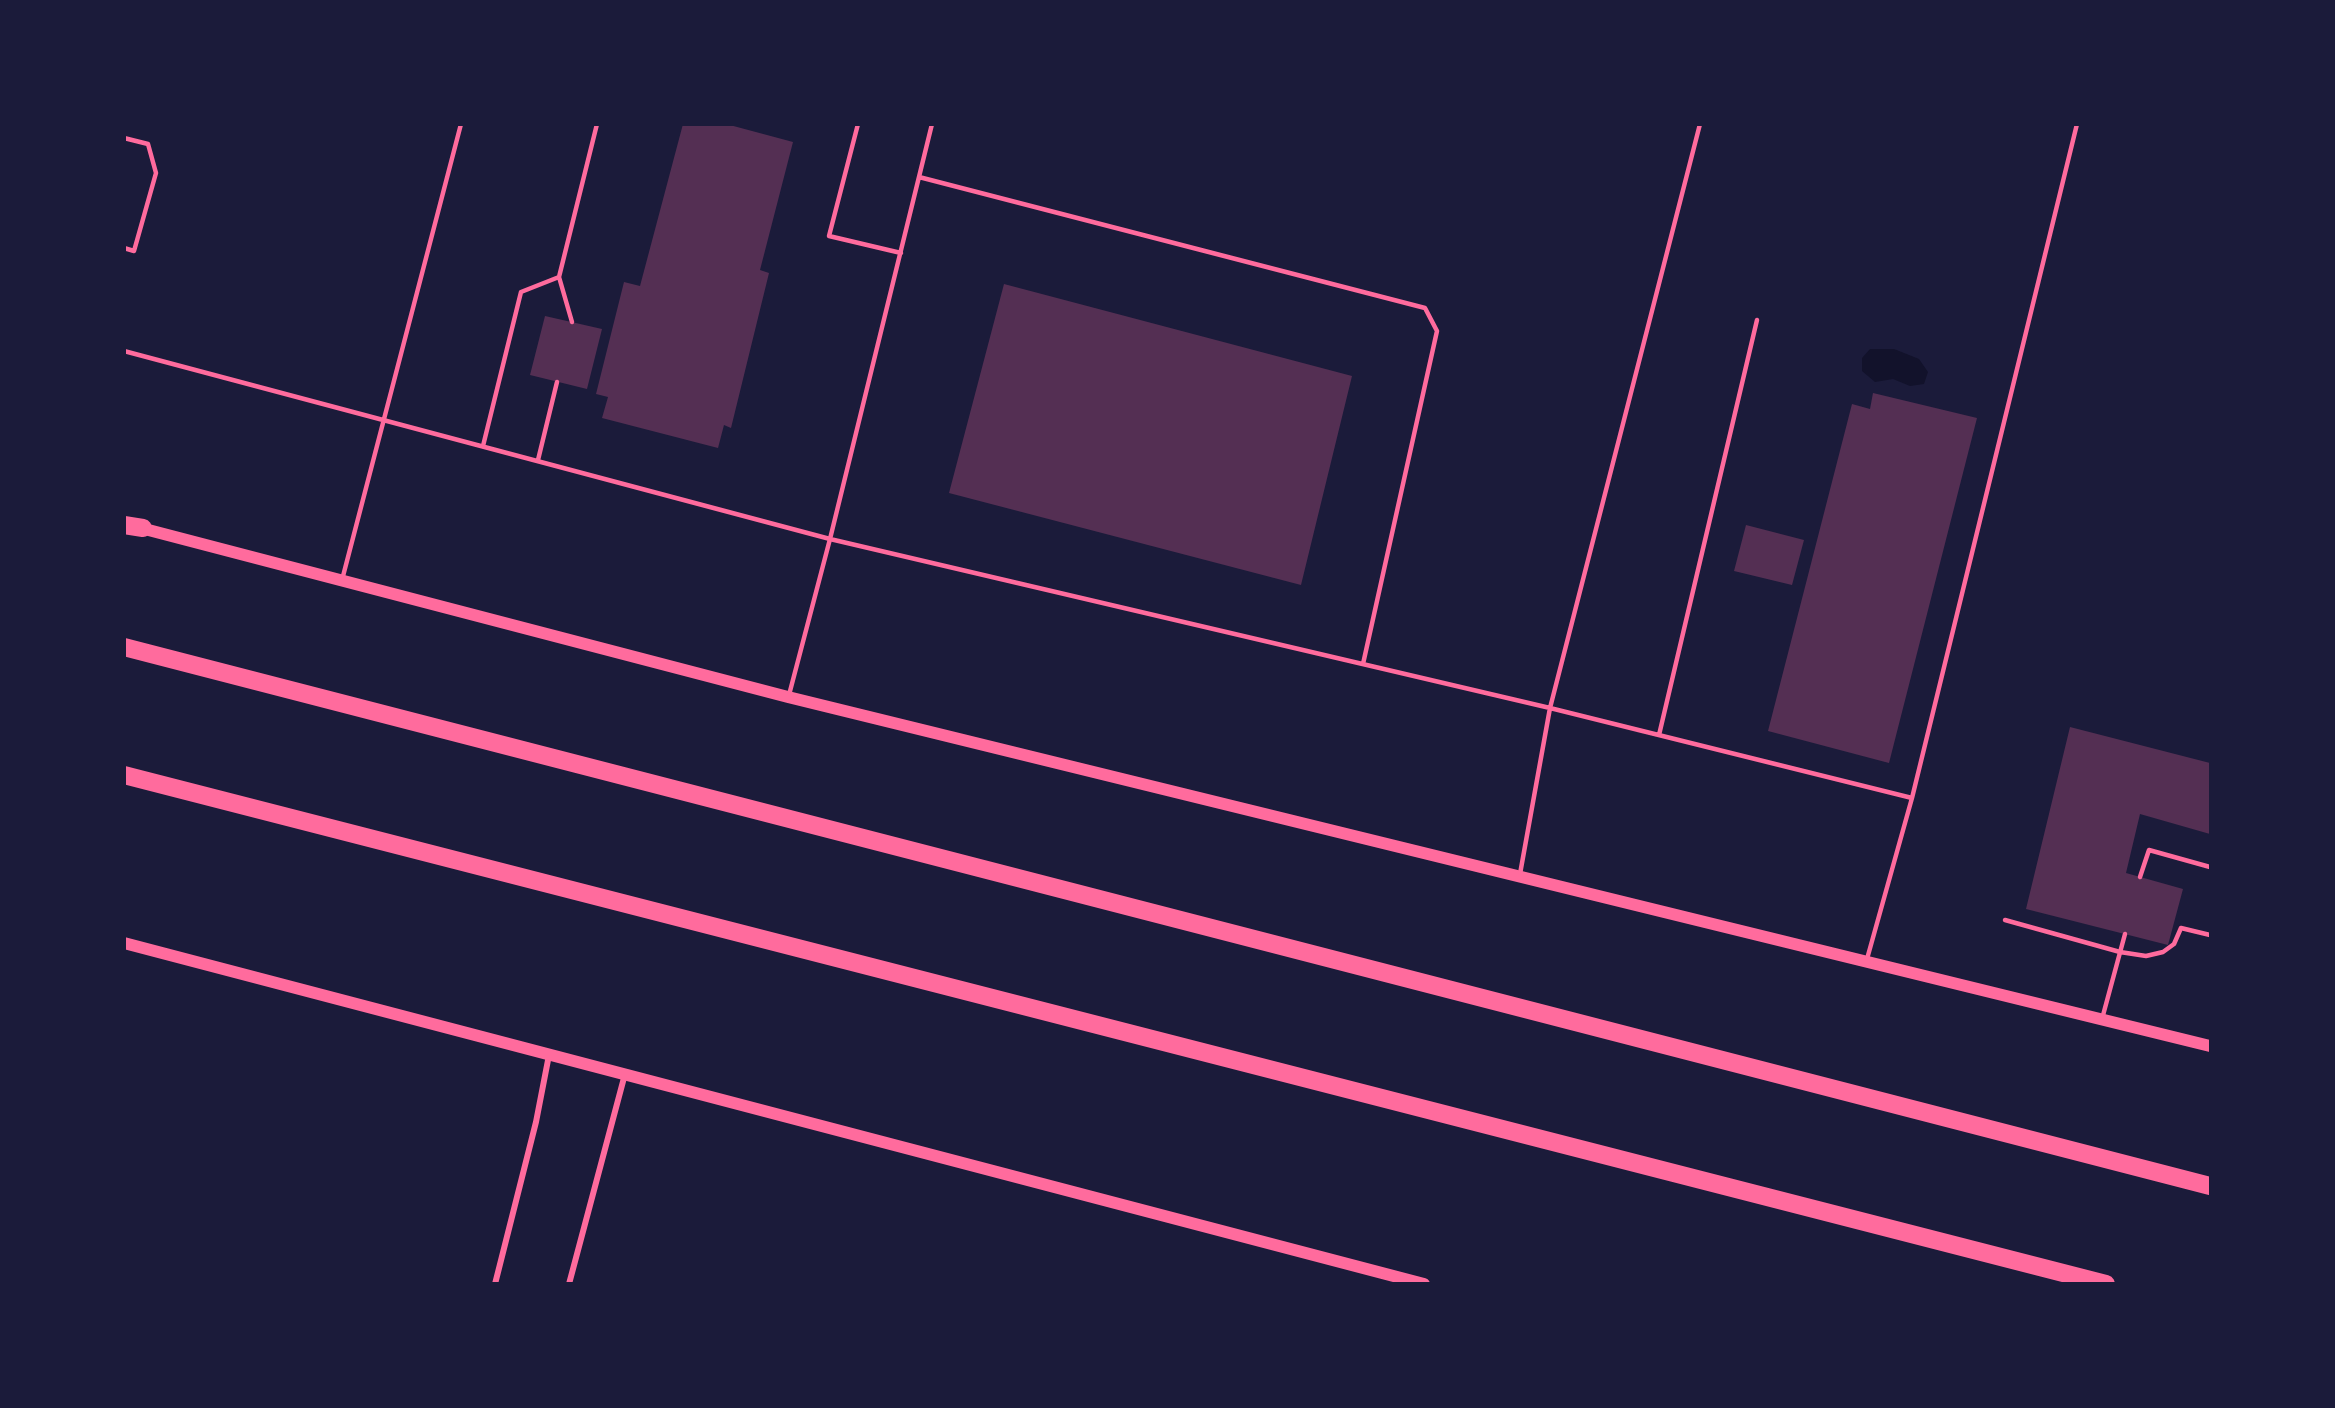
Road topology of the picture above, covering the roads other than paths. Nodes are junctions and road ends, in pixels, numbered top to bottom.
1 (461, 124) edge
2 (597, 124) edge
3 (858, 124) edge
4 (932, 124) edge
5 (1700, 124) edge
6 (2078, 124) edge
7 (124, 138) edge
8 (919, 177) junction
9 (124, 248) edge
10 (901, 253) junction
11 (559, 277) junction
12 (1757, 320) dead end
13 (572, 322) dead end
14 (124, 351) edge
15 (557, 382) dead end
16 (385, 419) junction
17 (483, 446) junction
18 (538, 460) junction
19 (124, 524) edge
20 (143, 528) joint
21 (830, 539) junction
22 (342, 581) junction
23 (124, 647) edge
24 (1363, 664) junction
25 (788, 697) junction
26 (1550, 708) junction
27 (1659, 735) junction
28 (124, 776) edge
29 (1912, 798) junction
30 (2211, 867) edge
31 (1520, 877) junction
32 (2140, 877) dead end
33 (2005, 920) dead end
34 (2125, 934) dead end
35 (2211, 935) edge
36 (124, 943) edge
37 (2120, 952) junction
38 (1866, 961) junction
39 (2102, 1019) junction
40 (2211, 1046) edge
41 (549, 1054) junction
42 (625, 1074) junction
43 (2211, 1186) edge
44 (495, 1284) edge
45 (569, 1284) edge
46 (1424, 1284) edge
47 (2106, 1284) edge

1 - 16 lane
2 - 11 lane
3 - 10 lane
4 - 8 lane
5 - 26 lane
6 - 29 lane
7 - 9 lane
8 - 10 lane
8 - 24 lane
10 - 21 lane
11 - 13 lane
11 - 17 lane
12 - 27 lane
14 - 16 lane
15 - 18 lane
16 - 17 lane
16 - 22 lane
17 - 18 lane
18 - 21 lane
19 - 20 highway
20 - 22 main road
21 - 24 lane
21 - 25 lane
22 - 25 main road
23 - 43 highway
24 - 26 lane
25 - 31 main road
26 - 27 lane
26 - 31 lane
27 - 29 lane
28 - 47 highway
29 - 38 lane
30 - 32 lane
31 - 38 main road
33 - 37 lane
34 - 37 lane
35 - 37 lane
36 - 41 main road
37 - 39 lane
38 - 39 main road
39 - 40 main road
41 - 42 main road
41 - 44 street
42 - 45 street
42 - 46 main road

